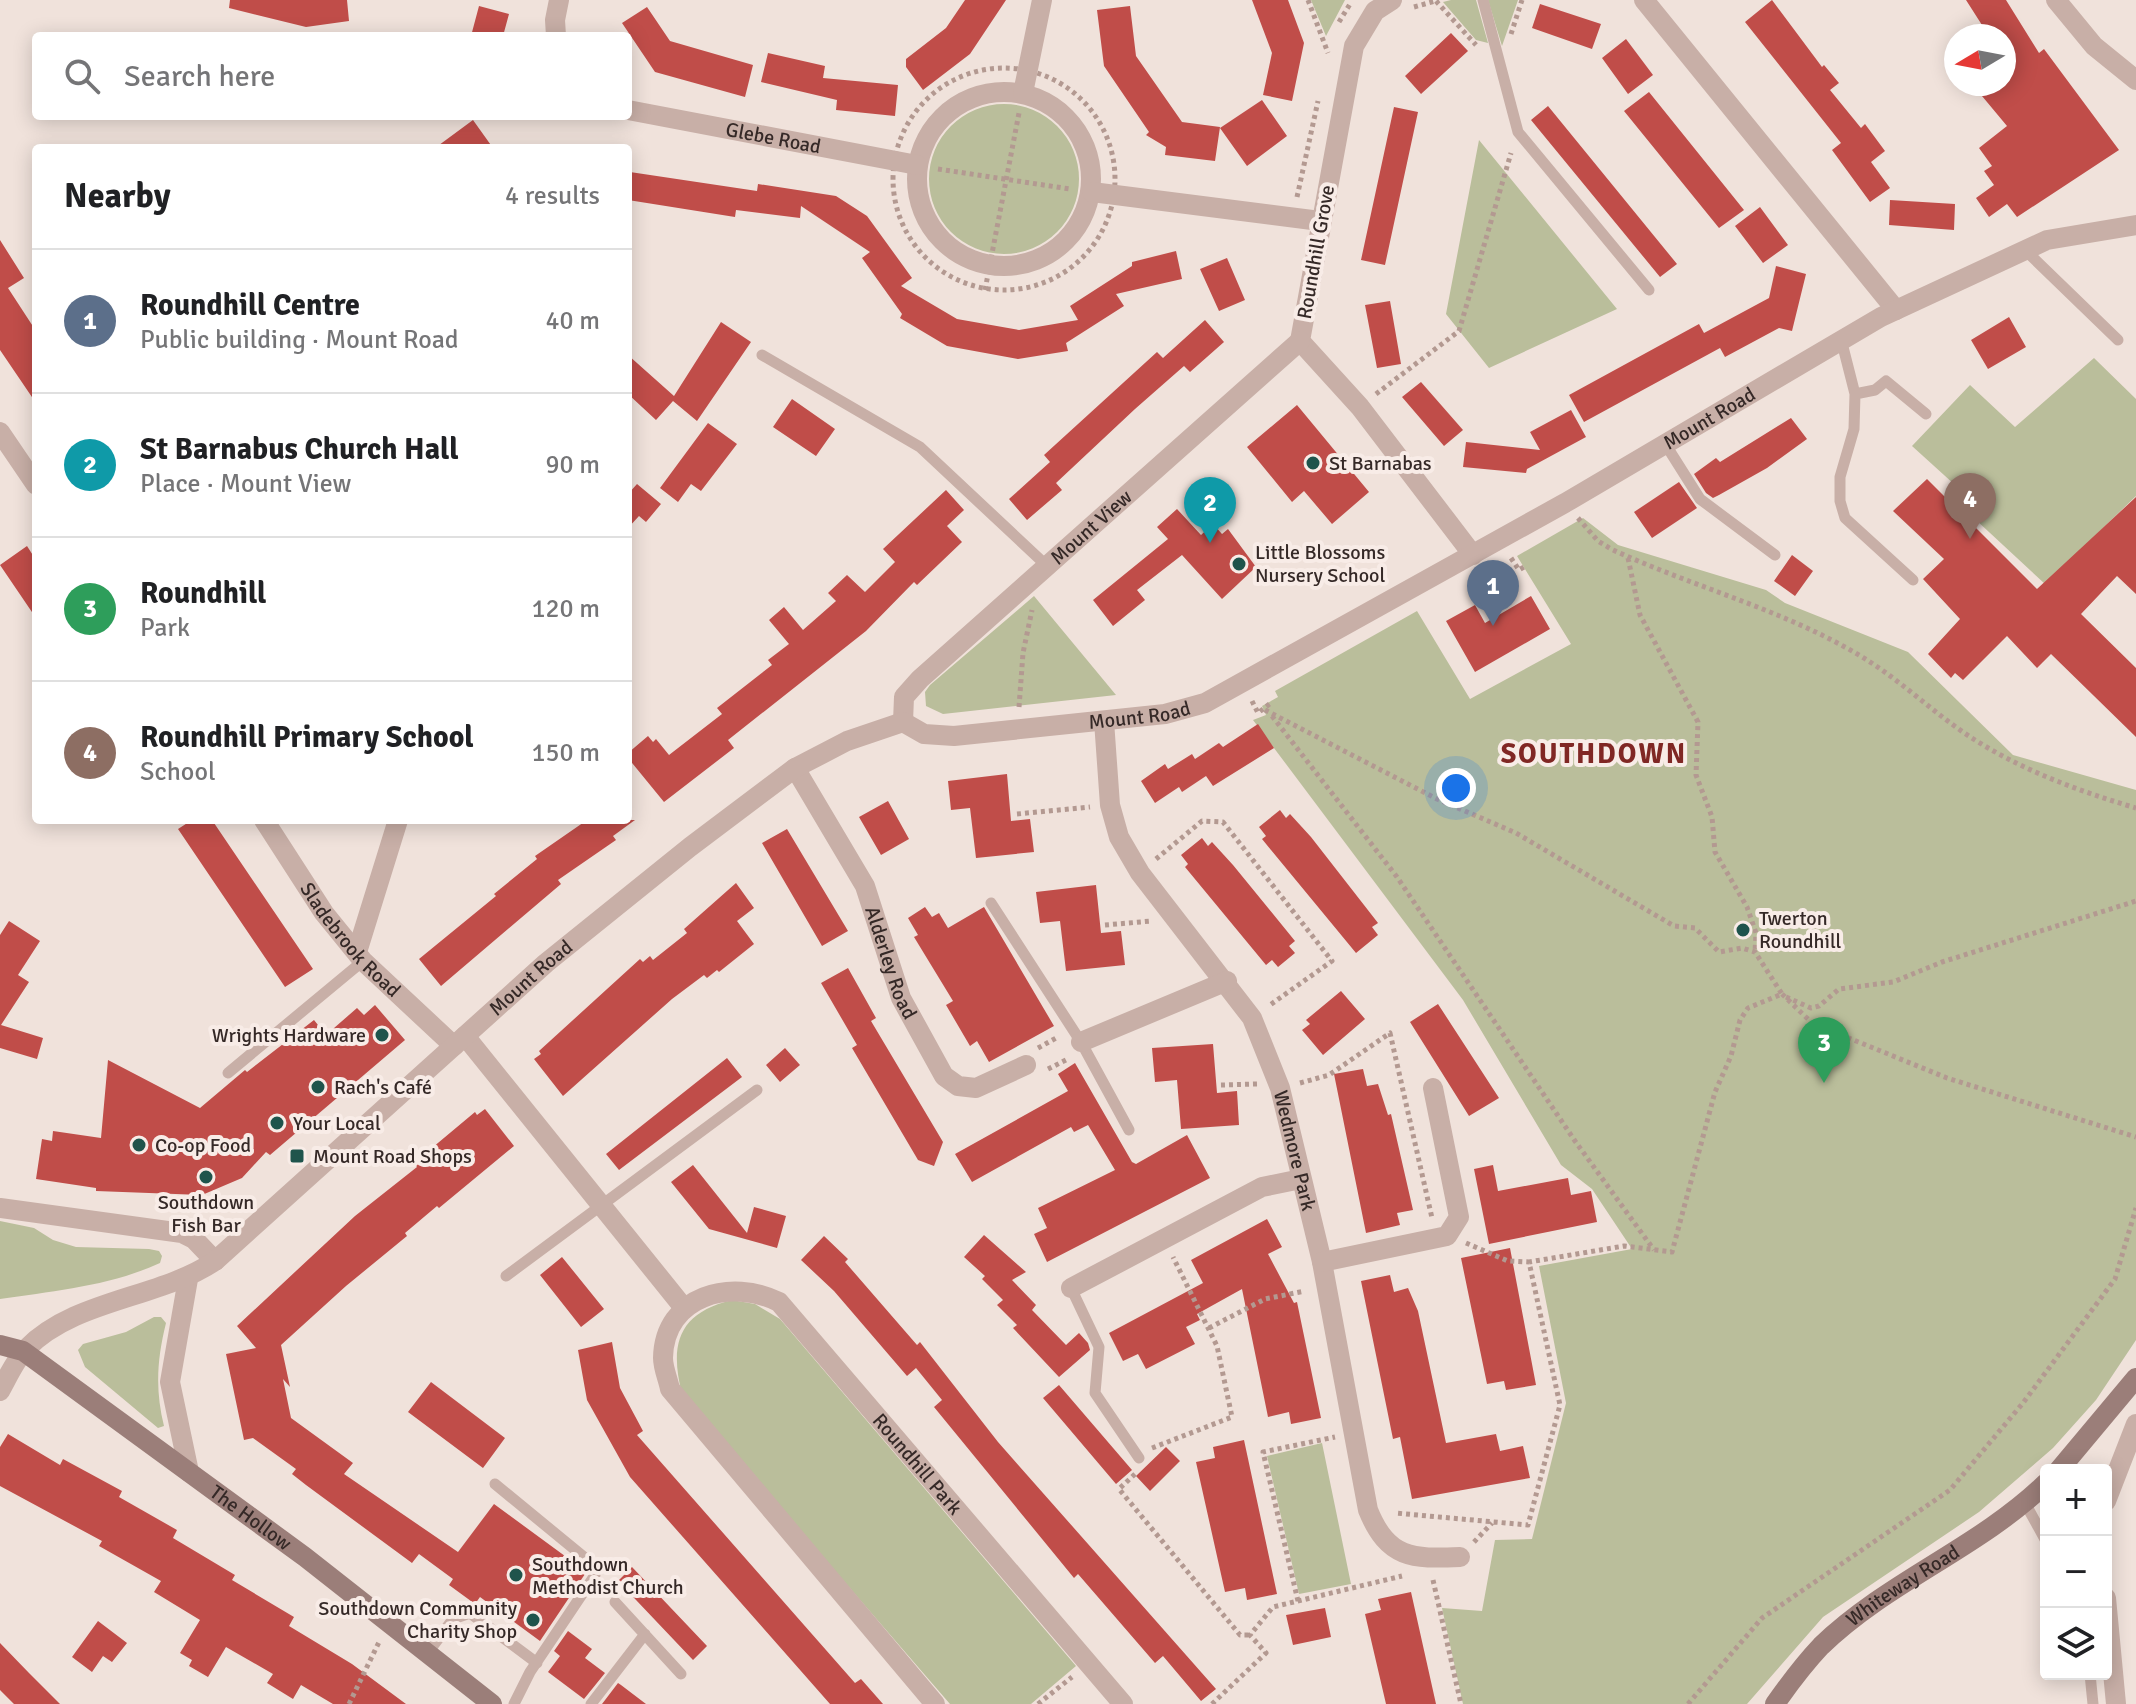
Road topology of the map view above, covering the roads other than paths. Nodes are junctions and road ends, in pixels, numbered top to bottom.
1 (559, 0) edge
2 (1042, 0) edge
3 (1392, 0) edge
4 (1483, 0) edge
5 (1644, 0) edge
6 (2056, 0) edge
7 (556, 32) edge
8 (2136, 80) edge
9 (1023, 93) junction
10 (632, 111) edge
11 (917, 165) junction
12 (1092, 192) junction
13 (1320, 221) junction
14 (2136, 225) edge
15 (2024, 249) junction
16 (1649, 290) dead end
17 (1896, 310) junction
18 (1841, 339) junction
19 (2118, 340) dead end
20 (1300, 341) junction
21 (762, 355) dead end
22 (1855, 394) junction
23 (1926, 414) dead end
24 (0, 432) edge
25 (1664, 442) junction
26 (32, 479) edge
27 (1473, 555) junction
28 (1775, 555) dead end
29 (1042, 570) junction
30 (1913, 580) dead end
31 (1104, 721) junction
32 (903, 722) junction
33 (795, 768) junction
34 (275, 824) edge
35 (397, 824) edge
36 (991, 903) dead end
37 (360, 956) junction
38 (1227, 981) junction
39 (1080, 1040) junction
40 (460, 1041) junction
41 (1026, 1065) road end
42 (228, 1073) dead end
43 (1433, 1088) dead end
44 (757, 1090) dead end
45 (1129, 1130) dead end
46 (1301, 1179) junction
47 (603, 1205) junction
48 (0, 1208) edge
49 (215, 1261) junction
50 (1322, 1262) junction
51 (506, 1276) dead end
52 (188, 1279) junction
53 (1071, 1288) joint
54 (684, 1308) junction
55 (0, 1345) edge
56 (23, 1351) junction
57 (2136, 1378) edge
58 (0, 1391) edge
59 (2136, 1424) edge
60 (1139, 1458) road end
61 (2065, 1464) edge
62 (189, 1472) junction
63 (495, 1484) dead end
64 (2112, 1486) edge
65 (2040, 1489) edge
66 (2025, 1503) junction
67 (2043, 1536) edge
68 (1460, 1557) dead end
69 (615, 1602) dead end
70 (2107, 1608) edge
71 (645, 1634) junction
72 (427, 1654) junction
73 (537, 1663) junction
74 (681, 1674) dead end
75 (2091, 1680) edge
76 (492, 1704) edge
77 (514, 1704) edge
78 (591, 1704) edge
79 (935, 1704) edge
80 (1123, 1704) edge
81 (1775, 1704) edge
82 (2093, 1704) edge
83 (2116, 1704) edge

1 - 7 street
2 - 9 street
3 - 13 street, Roundhill Grove
4 - 16 lane
5 - 17 street
6 - 8 street
9 - 11 street
9 - 12 street
10 - 11 street, Glebe Road
11 - 12 street
12 - 13 street
13 - 20 street, Roundhill Grove
14 - 15 street, Mount Road
15 - 17 street, Mount Road
15 - 19 lane
17 - 18 street, Mount Road
18 - 22 lane
18 - 25 street, Mount Road
20 - 27 street, Roundhill Grove
20 - 29 street, Mount View
21 - 29 lane
22 - 23 lane
22 - 30 lane
24 - 26 street
25 - 27 street, Mount Road
25 - 28 lane
27 - 31 street, Mount Road
29 - 32 street, Mount View
31 - 32 street, Mount Road
31 - 38 street, Wedmore Park
32 - 33 street, Mount Road
33 - 40 street, Mount Road
33 - 41 street, Alderley Road
34 - 37 street, Sladebrook Road
35 - 37 street
36 - 39 lane
37 - 40 street, Sladebrook Road
37 - 42 lane
38 - 39 street
38 - 46 street, Wedmore Park
39 - 45 lane
40 - 47 street
40 - 49 street, Mount Road
43 - 50 street
44 - 47 lane
46 - 50 street, Wedmore Park
46 - 53 street
47 - 51 lane
47 - 54 street
48 - 49 street
49 - 52 street, Mount Road
50 - 68 street, Wedmore Park
52 - 56 street, Mount Road
52 - 62 street
53 - 60 lane
54 - 79 street
54 - 80 street, Roundhill Park
55 - 56 street, The Hollow
56 - 58 street
56 - 62 street, The Hollow
57 - 61 street
59 - 64 street
62 - 72 street, The Hollow
63 - 73 lane
65 - 66 street, Whiteway Road
66 - 67 lane
66 - 81 street, Whiteway Road
69 - 71 lane
70 - 83 street
71 - 74 lane
71 - 78 lane
72 - 73 lane
72 - 76 street, The Hollow
73 - 77 lane
75 - 82 lane

